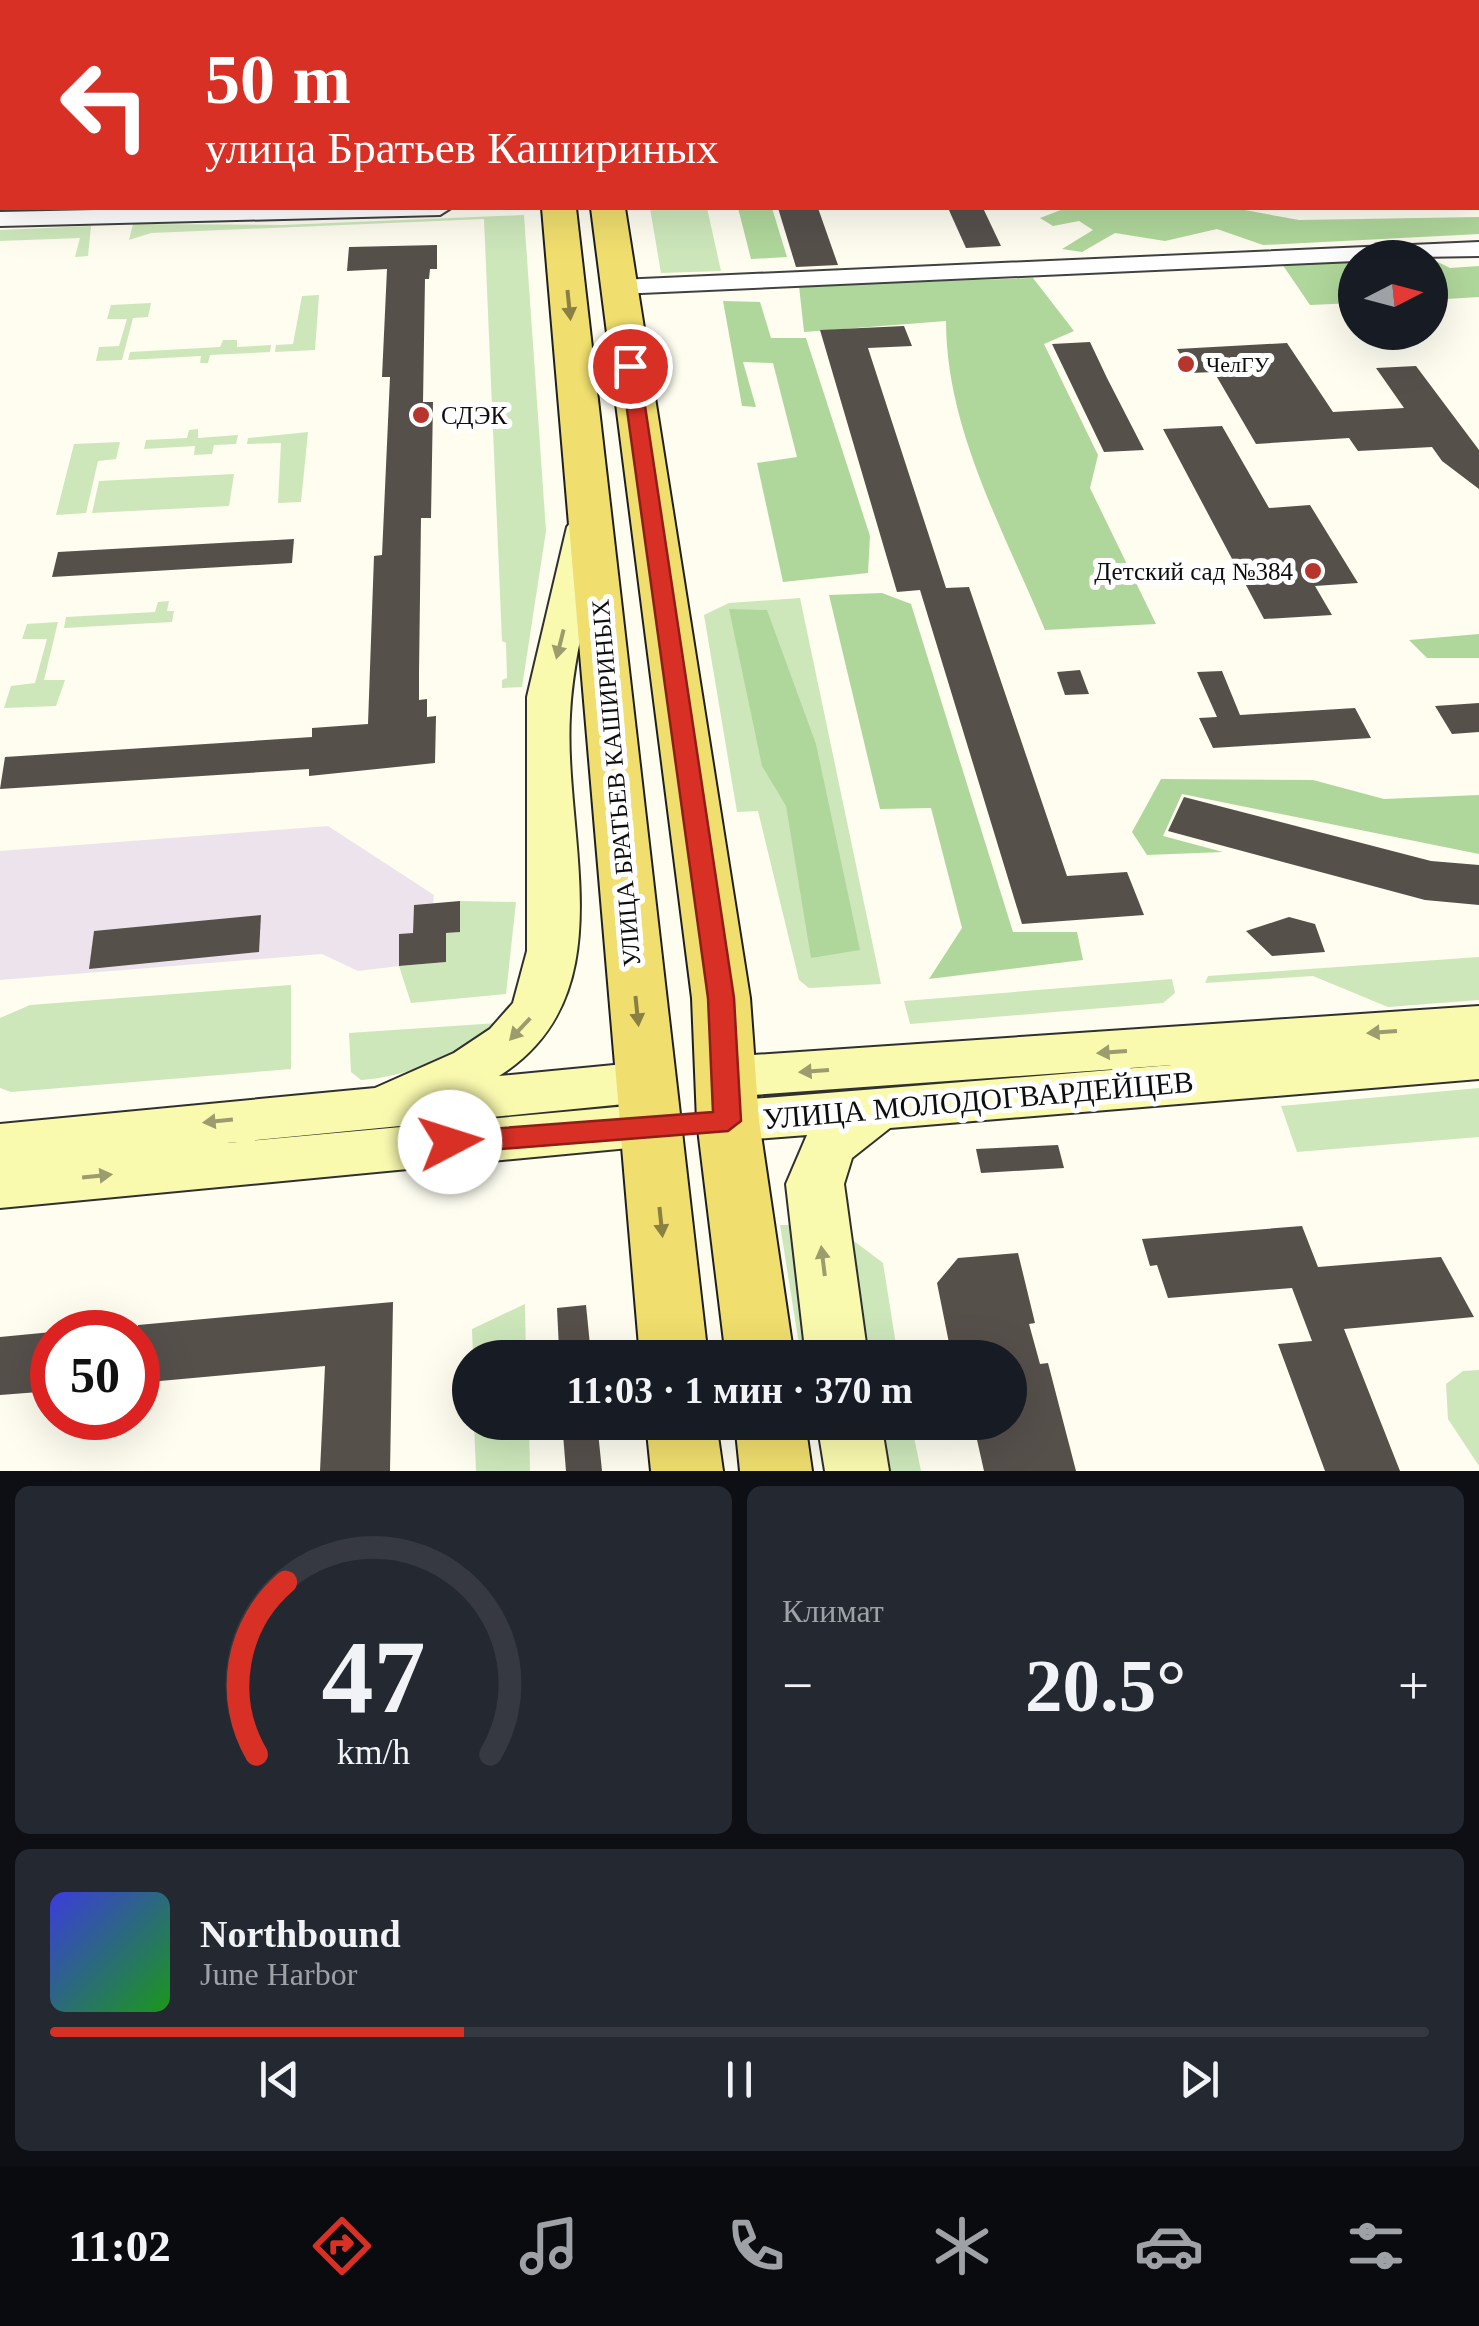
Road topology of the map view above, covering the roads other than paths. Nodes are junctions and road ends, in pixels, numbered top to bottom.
1 (360, 210) edge
2 (559, 210) edge
3 (608, 210) edge
4 (0, 219) edge
5 (1479, 249) edge
6 (619, 287) junction
7 (590, 515) junction
8 (1479, 1025) edge
9 (1479, 1060) edge
10 (726, 1099) junction
11 (393, 1103) junction
12 (648, 1104) junction
13 (878, 1108) junction
14 (0, 1145) edge
15 (0, 1186) edge
16 (672, 1340) edge
17 (758, 1340) edge
18 (836, 1340) edge
19 (683, 1440) edge
20 (772, 1440) edge
21 (852, 1440) edge
22 (686, 1471) edge
23 (776, 1471) edge
24 (857, 1471) edge

1 - 4 street
2 -> 7 main road, УЛИЦА БРАТЬЕВ КАШИРИНЫХ
3 - 6 main road
5 - 6 street
6 - 10 main road
7 -> 11 main road
7 -> 12 main road, УЛИЦА БРАТЬЕВ КАШИРИНЫХ
8 -> 10 main road, УЛИЦА МОЛОДОГВАРДЕЙЦЕВ
9 - 13 main road, УЛИЦА МОЛОДОГВАРДЕЙЦЕВ
10 - 12 main road, УЛИЦА МОЛОДОГВАРДЕЙЦЕВ
10 - 13 main road, УЛИЦА МОЛОДОГВАРДЕЙЦЕВ
10 - 17 main road
11 - 12 main road, УЛИЦА МОЛОДОГВАРДЕЙЦЕВ
11 -> 14 main road, УЛИЦА МОЛОДОГВАРДЕЙЦЕВ
15 -> 12 main road, УЛИЦА МОЛОДОГВАРДЕЙЦЕВ
12 -> 16 main road, УЛИЦА БРАТЬЕВ КАШИРИНЫХ
18 -> 13 main road
19 - 22 main road
20 - 23 main road
21 - 24 main road

